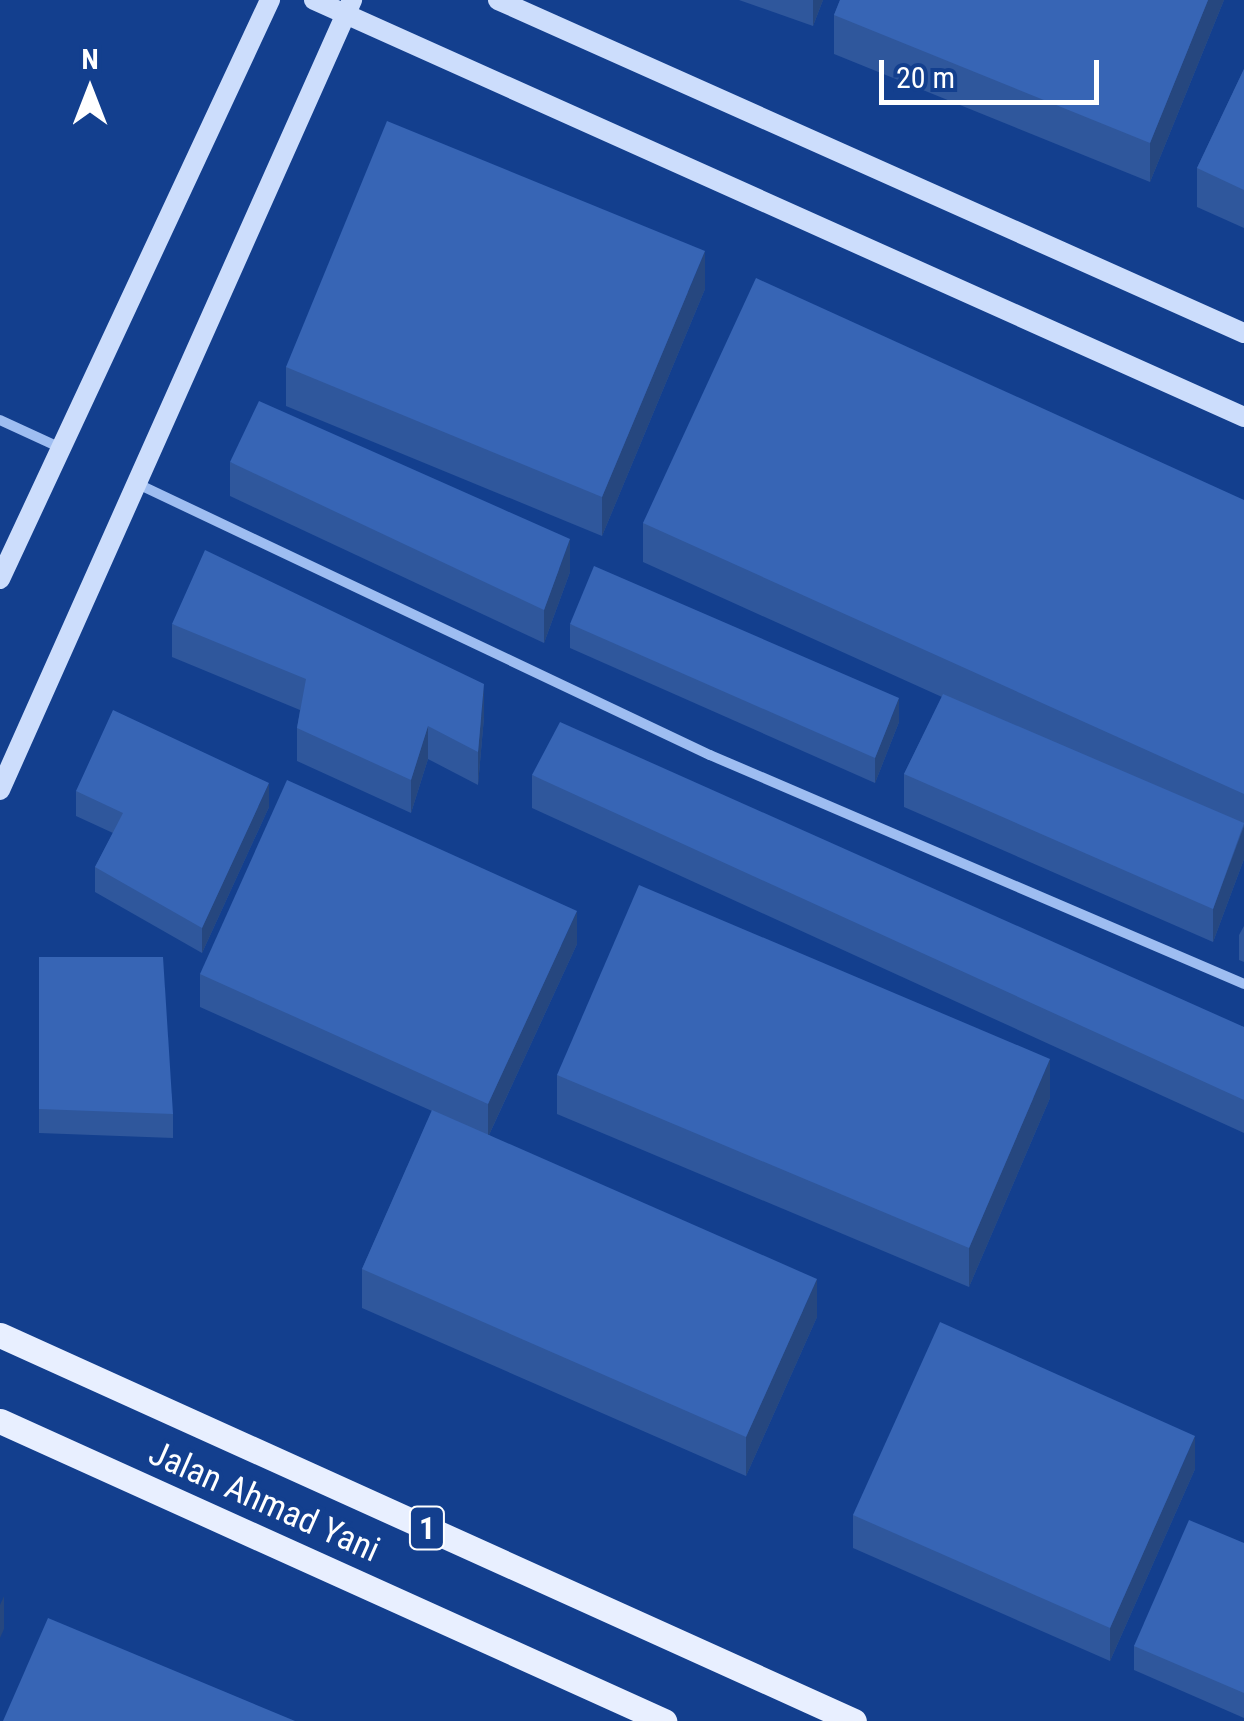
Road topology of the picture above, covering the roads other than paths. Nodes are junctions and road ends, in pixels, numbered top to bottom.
1 (270, 0) edge
2 (314, 0) edge
3 (498, 0) edge
4 (349, 7) edge
5 (1244, 333) edge
6 (1244, 417) edge
7 (0, 420) edge
8 (62, 448) junction
9 (140, 484) junction
10 (0, 579) edge
11 (0, 790) edge
12 (1244, 984) edge
13 (0, 1334) edge
14 (0, 1421) edge
15 (664, 1721) edge
16 (854, 1721) edge

1 - 8 main road
2 - 4 main road
3 - 5 main road
4 - 6 main road
4 - 9 main road
7 - 8 street
8 - 10 main road
9 - 11 main road
9 - 12 street
13 - 16 main road, 1
14 - 15 main road, Jalan Ahmad Yani / 1

